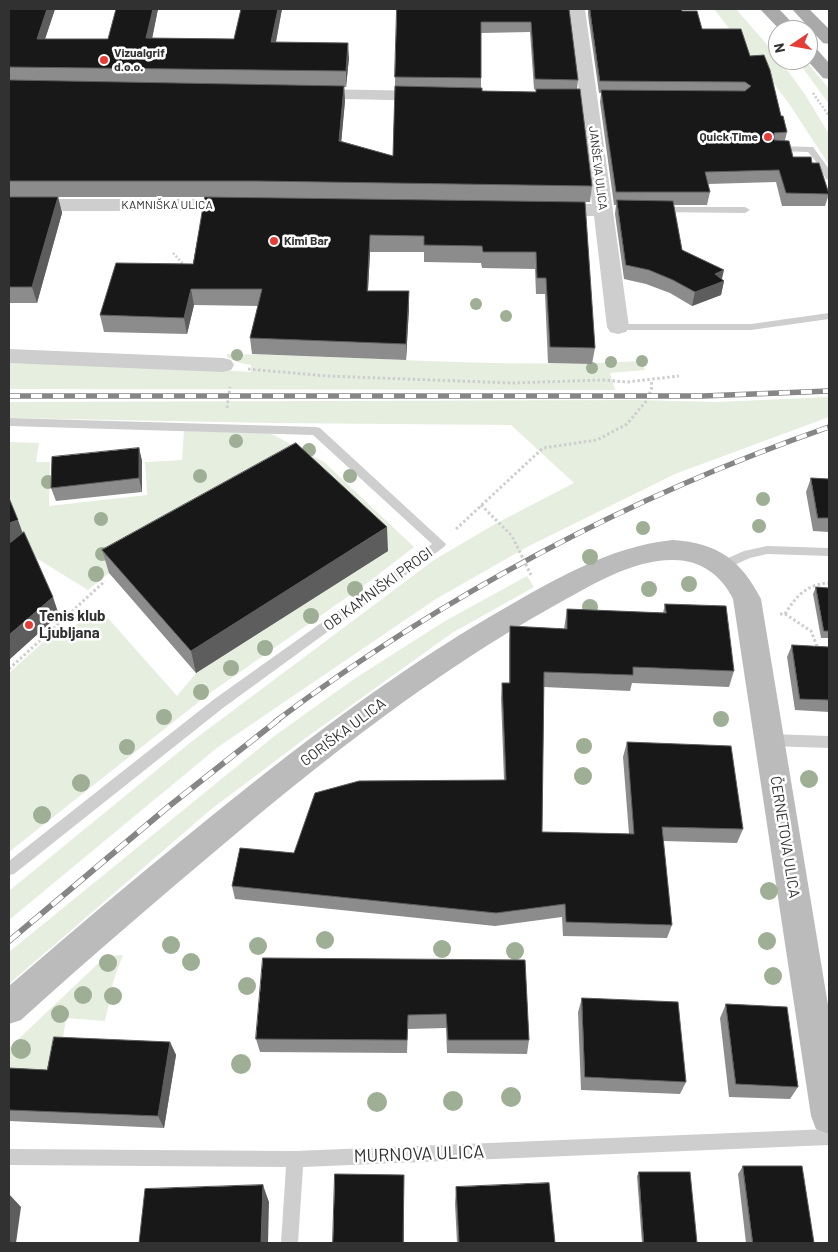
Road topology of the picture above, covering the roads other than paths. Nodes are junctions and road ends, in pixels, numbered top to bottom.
1 (577, 9) edge
2 (769, 9) edge
3 (802, 9) edge
4 (780, 20) edge
5 (829, 39) edge
6 (818, 61) edge
7 (829, 74) edge
8 (293, 94) edge
9 (450, 96) edge
10 (526, 97) edge
11 (594, 98) junction
12 (775, 149) edge
13 (829, 177) edge
14 (9, 204) edge
15 (258, 205) edge
16 (532, 210) edge
17 (608, 210) junction
18 (650, 210) edge
19 (745, 210) dead end
20 (829, 316) edge
21 (618, 327) joint
22 (9, 356) edge
23 (223, 365) road end
24 (9, 422) edge
25 (829, 552) edge
26 (723, 565) junction
27 (770, 740) junction
28 (829, 742) edge
29 (9, 869) edge
30 (9, 1008) edge
31 (826, 1073) edge
32 (829, 1116) edge
33 (829, 1137) edge
34 (9, 1157) edge
35 (295, 1159) junction
36 (290, 1243) edge

1 - 11 street, JANŠEVA ULICA
2 - 4 main road
3 - 5 main road
6 - 7 main road
8 - 9 street
10 - 11 street
11 - 17 street, JANŠEVA ULICA
12 - 13 lane
14 - 15 street, KAMNIŠKA ULICA
16 - 17 street
17 - 21 street, JANŠEVA ULICA
18 - 19 lane
20 - 21 lane
22 - 23 street
24 - 29 lane, OB KAMNIŠKI PROGI
25 - 26 lane
26 - 27 street, ČERNETOVA ULICA
26 - 30 street, GORIŠKA ULICA
27 - 28 lane
27 - 31 street, ČERNETOVA ULICA
31 - 32 street, ČERNETOVA ULICA
33 - 35 lane, MURNOVA ULICA
34 - 35 lane, MURNOVA ULICA
35 - 36 lane

